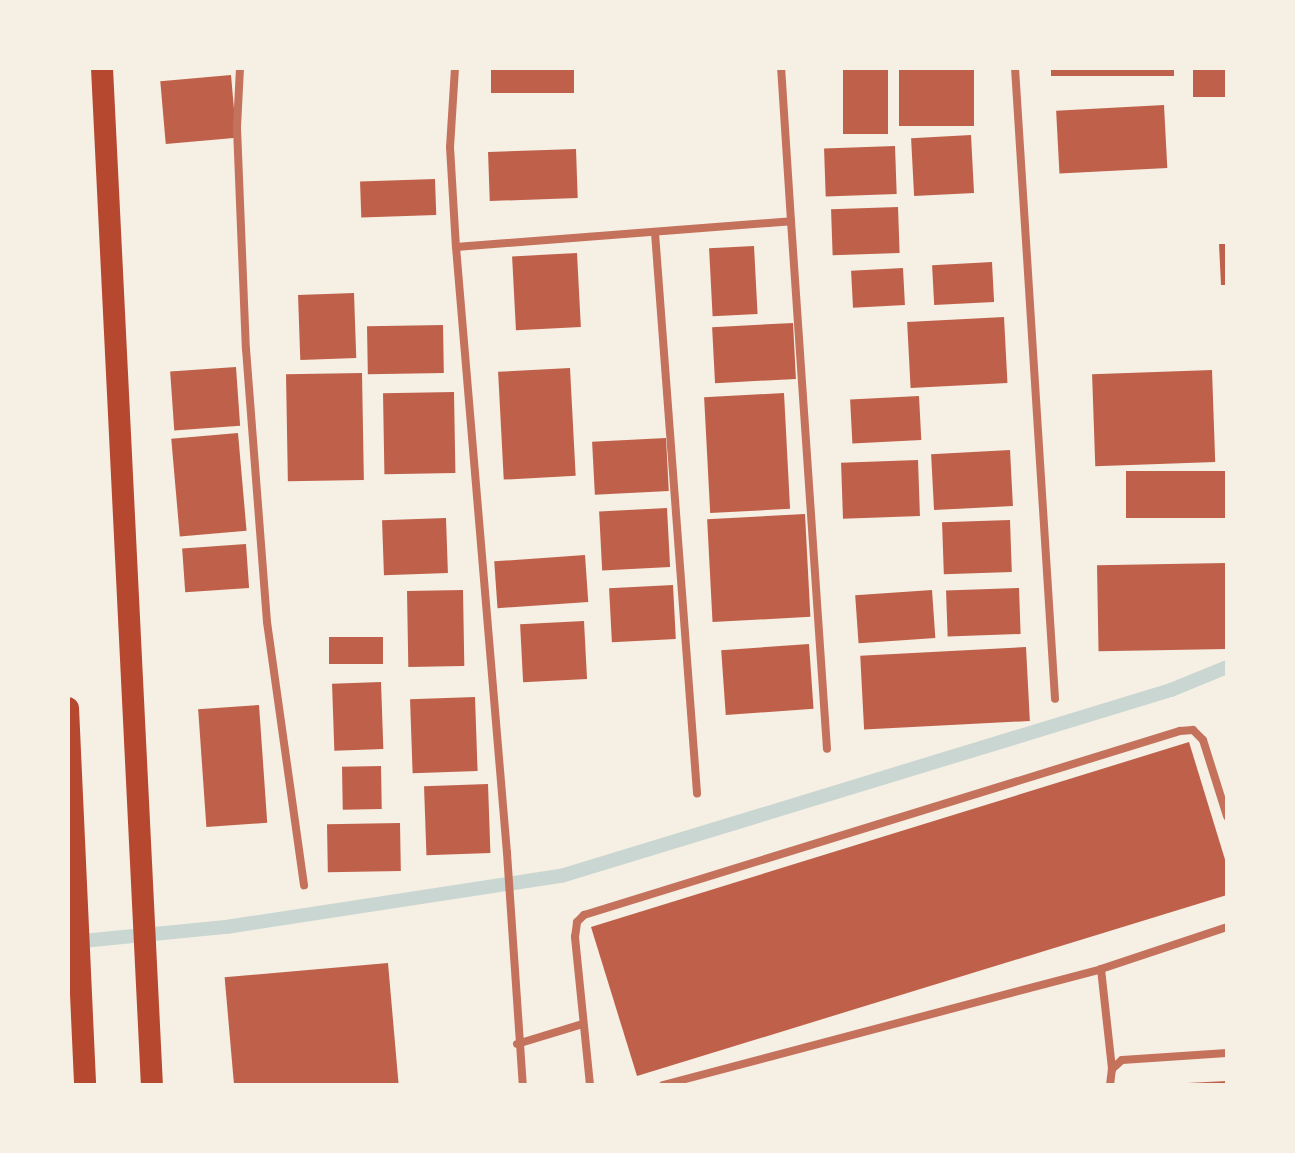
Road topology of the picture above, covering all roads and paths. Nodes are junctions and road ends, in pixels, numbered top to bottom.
1 (102, 68) edge
2 (240, 68) edge
3 (455, 68) edge
4 (781, 68) edge
5 (1015, 68) edge
6 (791, 221) junction
7 (655, 233) junction
8 (456, 247) junction
9 (1055, 699) dead end
10 (68, 708) edge
11 (827, 749) dead end
12 (697, 793) dead end
13 (1227, 816) edge
14 (304, 885) dead end
15 (1227, 927) edge
16 (1101, 969) junction
17 (583, 1024) junction
18 (517, 1044) junction
19 (1227, 1053) edge
20 (1112, 1069) junction
21 (85, 1085) edge
22 (152, 1085) edge
23 (523, 1085) edge
24 (590, 1085) edge
25 (663, 1085) edge
26 (1110, 1085) edge

1 - 22 highway
2 - 14 street
3 - 8 street
4 - 6 street
5 - 9 street
6 - 7 street
6 - 11 street
7 - 8 street
7 - 12 street
8 - 18 street
10 - 21 highway
13 - 17 street
15 - 16 street
16 - 20 street
16 - 25 street
17 - 18 street
17 - 24 street
18 - 23 street
19 - 20 street
20 - 26 street

